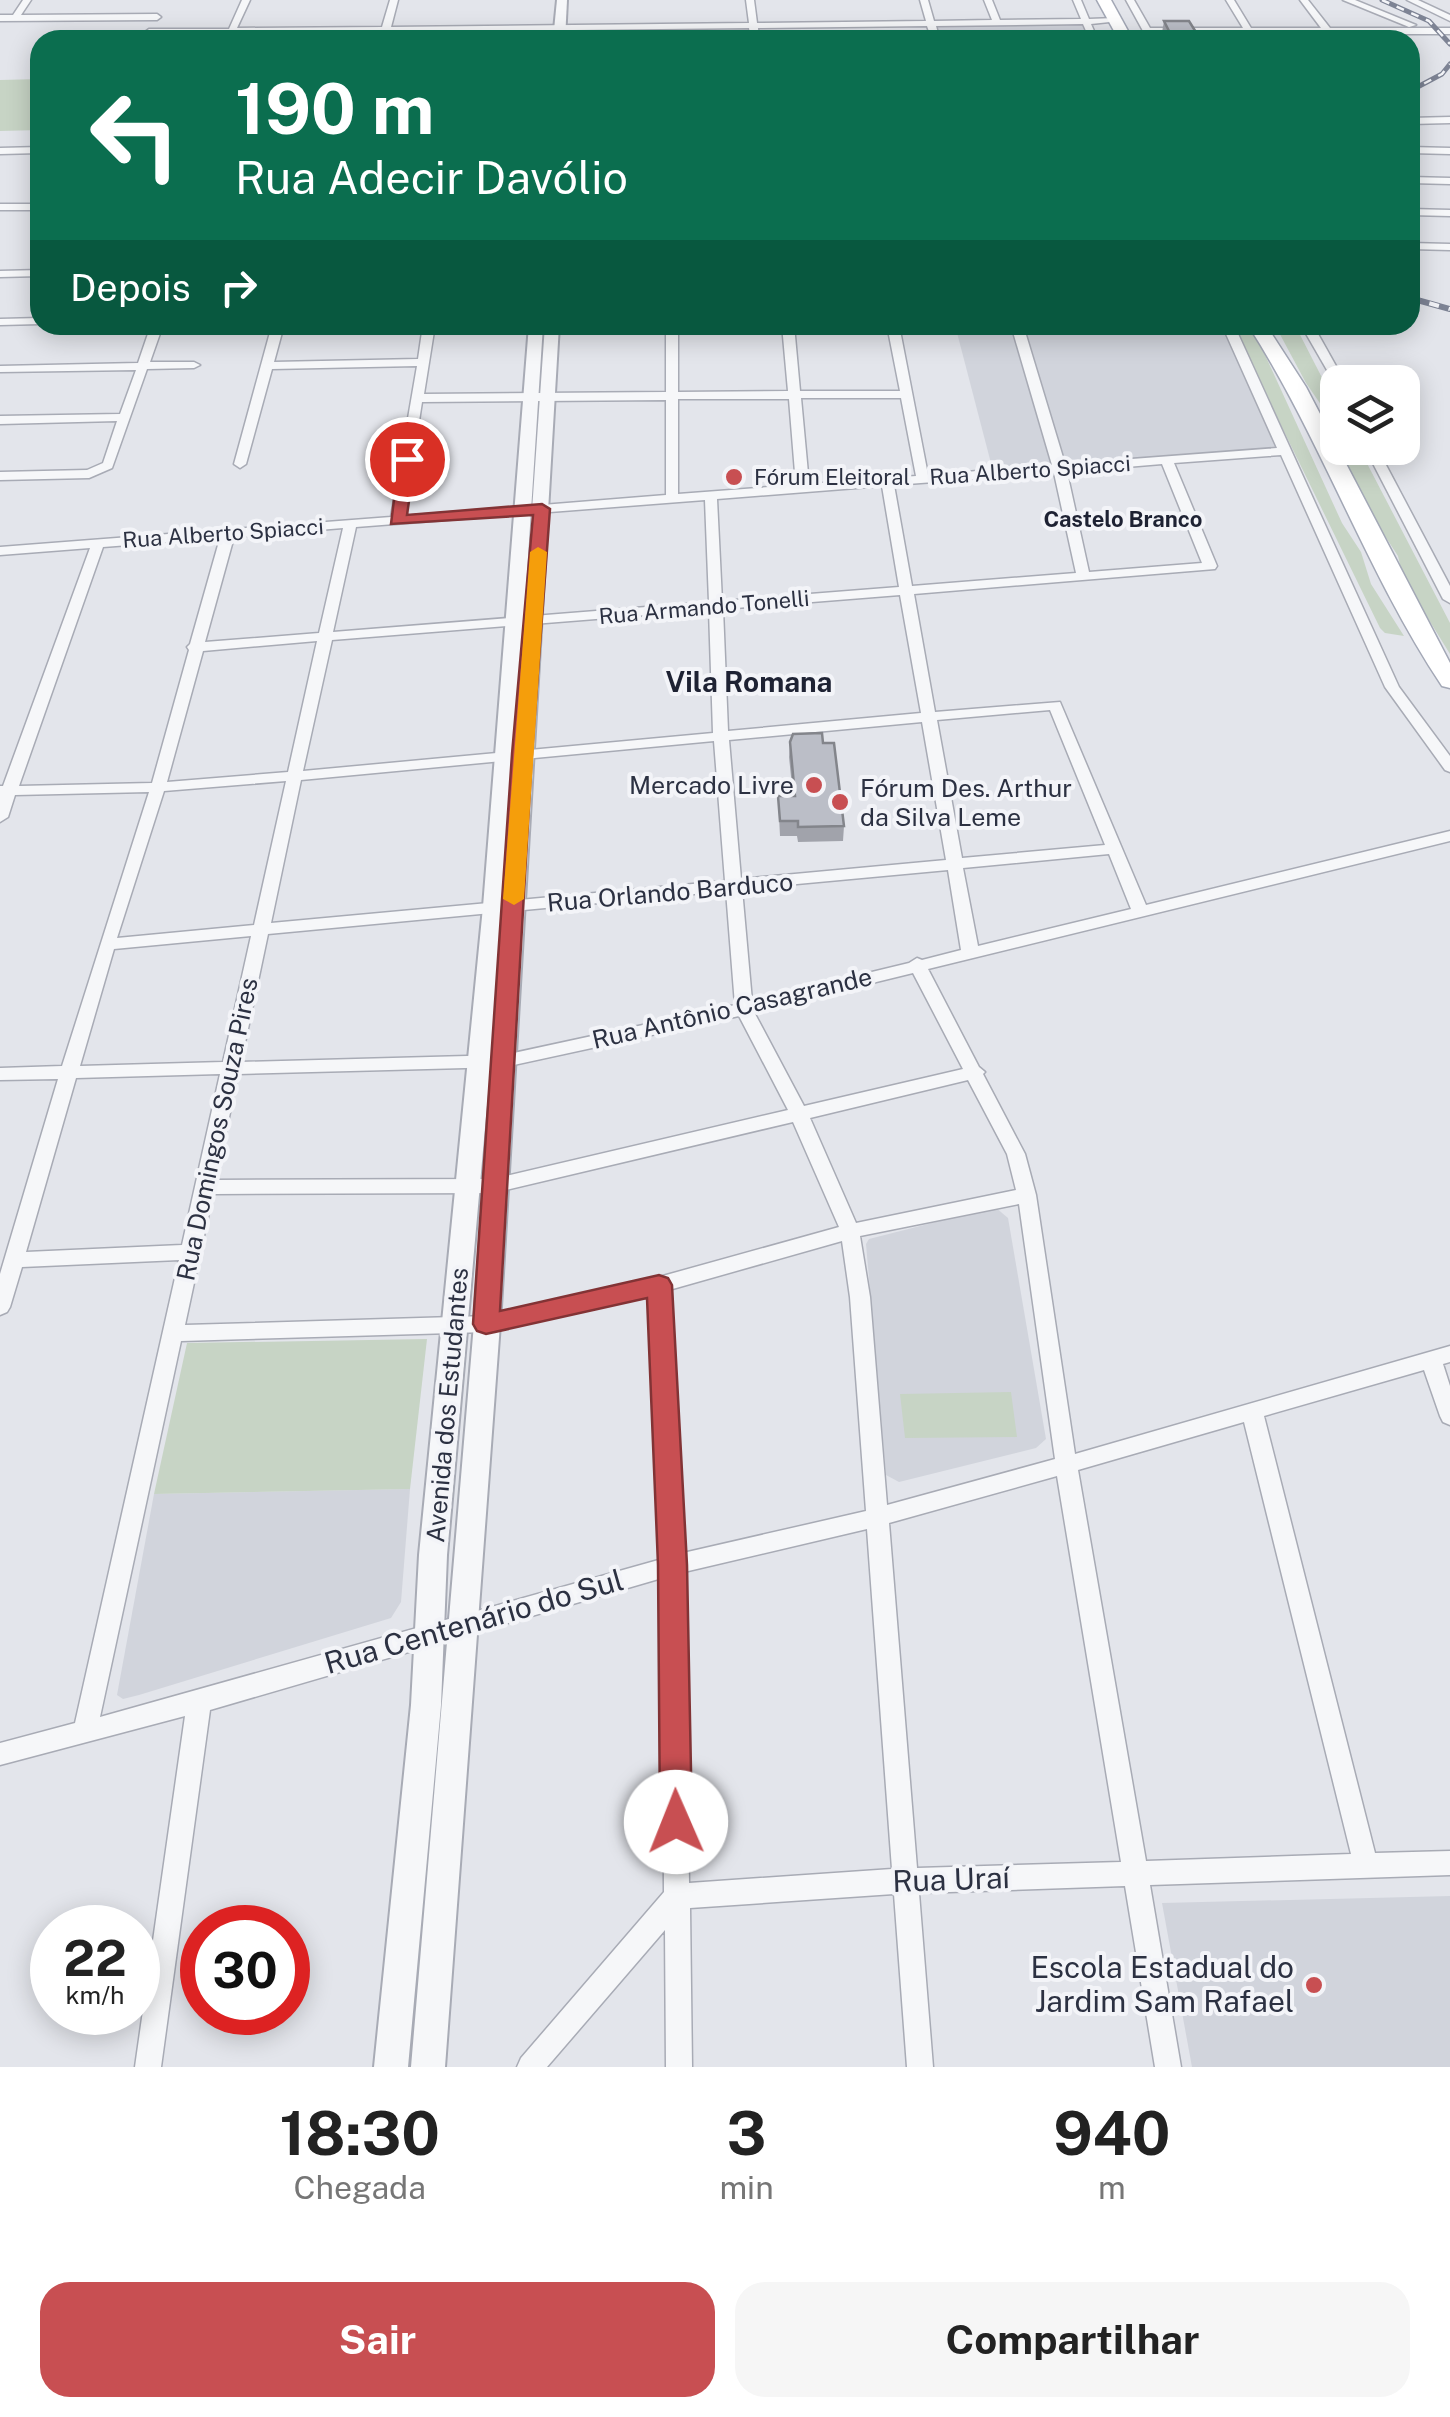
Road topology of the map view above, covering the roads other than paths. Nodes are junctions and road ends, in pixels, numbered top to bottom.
1 (27, 0) edge
2 (166, 0) edge
3 (246, 0) edge
4 (394, 0) edge
5 (562, 0) edge
6 (574, 0) edge
7 (750, 0) edge
8 (924, 0) edge
9 (988, 0) edge
10 (1077, 0) edge
11 (1104, 0) edge
12 (1130, 0) edge
13 (1230, 0) edge
14 (1304, 0) edge
15 (1346, 0) edge
16 (1410, 0) edge
17 (158, 16) junction
18 (0, 18) edge
19 (15, 18) junction
20 (1450, 18) edge
21 (1399, 20) junction
22 (1115, 21) junction
23 (1086, 22) junction
24 (997, 23) junction
25 (840, 24) junction
26 (930, 24) junction
27 (753, 25) junction
28 (658, 26) junction
29 (476, 28) joint
30 (1422, 28) junction
31 (1326, 29) junction
32 (1389, 29) junction
33 (150, 30) edge
34 (232, 30) edge
35 (385, 30) edge
36 (450, 30) edge
37 (506, 30) edge
38 (566, 30) edge
39 (567, 30) edge
40 (612, 30) edge
41 (658, 30) edge
42 (754, 30) edge
43 (842, 30) edge
44 (932, 30) edge
45 (1090, 30) edge
46 (1120, 30) edge
47 (1142, 30) edge
48 (1147, 30) edge
49 (1248, 30) joint
50 (1450, 31) edge
51 (1420, 120) edge
52 (1450, 120) edge
53 (30, 150) edge
54 (1420, 150) edge
55 (0, 151) edge
56 (1450, 151) edge
57 (1420, 180) edge
58 (1450, 181) edge
59 (0, 207) edge
60 (30, 207) edge
61 (1420, 212) edge
62 (1450, 213) edge
63 (1420, 246) edge
64 (1450, 247) edge
65 (30, 273) edge
66 (0, 274) edge
67 (30, 321) edge
68 (0, 322) edge
69 (154, 335) edge
70 (276, 335) edge
71 (427, 335) edge
72 (537, 335) edge
73 (550, 335) edge
74 (672, 335) edge
75 (789, 335) edge
76 (895, 335) edge
77 (1019, 335) edge
78 (1232, 335) edge
79 (1263, 335) edge
80 (1271, 335) edge
81 (1312, 335) edge
82 (1277, 356) junction
83 (423, 362) junction
84 (194, 365) dead end
85 (1329, 365) edge
86 (143, 366) junction
87 (268, 366) junction
88 (0, 370) edge
89 (672, 394) junction
90 (794, 394) junction
91 (906, 394) junction
92 (540, 396) junction
93 (417, 398) junction
94 (126, 417) junction
95 (0, 420) edge
96 (1283, 451) junction
97 (1167, 460) junction
98 (240, 464) dead end
99 (1380, 465) edge
100 (1060, 470) junction
101 (0, 476) edge
102 (922, 477) junction
103 (887, 480) junction
104 (802, 488) junction
105 (711, 496) junction
106 (672, 499) junction
107 (532, 510) junction
108 (397, 520) junction
109 (350, 524) junction
110 (228, 533) junction
111 (98, 542) junction
112 (0, 551) edge
113 (1083, 576) junction
114 (907, 590) junction
115 (1450, 599) edge
116 (717, 605) junction
117 (523, 622) junction
118 (324, 639) junction
119 (194, 647) junction
120 (1450, 681) edge
121 (928, 714) junction
122 (721, 735) junction
123 (514, 755) junction
124 (1450, 766) edge
125 (298, 776) junction
126 (158, 787) junction
127 (5, 791) edge
128 (0, 817) edge
129 (1450, 836) edge
130 (1114, 849) junction
131 (954, 865) junction
132 (736, 886) junction
133 (504, 906) junction
134 (1141, 912) junction
135 (260, 930) junction
136 (107, 944) junction
137 (970, 951) junction
138 (917, 964) junction
139 (744, 1009) junction
140 (491, 1062) junction
141 (230, 1070) junction
142 (69, 1072) junction
143 (976, 1072) junction
144 (0, 1074) edge
145 (798, 1112) junction
146 (480, 1186) junction
147 (204, 1187) junction
148 (1027, 1195) junction
149 (850, 1231) junction
150 (190, 1252) junction
151 (14, 1260) junction
152 (659, 1285) junction
153 (0, 1307) edge
154 (486, 1324) junction
155 (455, 1326) junction
156 (172, 1333) junction
157 (1441, 1358) edge
158 (1252, 1412) junction
159 (1450, 1416) edge
160 (1066, 1466) junction
161 (440, 1484) junction
162 (472, 1484) junction
163 (878, 1517) junction
164 (673, 1565) junction
165 (460, 1624) junction
166 (430, 1633) junction
167 (199, 1702) junction
168 (84, 1734) junction
169 (0, 1754) edge
170 (1450, 1863) edge
171 (1366, 1866) junction
172 (1134, 1873) junction
173 (903, 1881) junction
174 (677, 1896) junction
175 (148, 2067) edge
176 (392, 2067) edge
177 (428, 2067) edge
178 (530, 2067) edge
179 (679, 2067) edge
180 (920, 2067) edge
181 (1168, 2067) edge

1 - 19 street
2 - 17 street
3 - 34 street
4 - 35 street
5 - 38 street
6 - 39 street
7 - 27 street
8 - 26 street
9 - 24 street
10 - 23 street
11 - 22 main road
12 - 48 street
13 - 49 street
14 - 31 street
15 - 21 street
16 - 20 street
17 - 19 street
17 - 33 street
18 - 19 street
21 - 30 street
21 - 32 street
22 - 23 street
22 - 46 main road
22 - 47 main road
23 - 24 street
23 - 45 street
24 - 26 street
25 - 26 street
25 - 27 street
25 - 43 street
26 - 44 street
27 - 28 street
27 - 42 street
28 - 40 street
28 - 41 street
29 - 36 street
29 - 37 street
30 - 32 street
30 - 50 street
31 - 32 street
31 - 49 street
51 - 52 street
53 - 55 street
54 - 56 street
57 - 58 street
59 - 60 street
61 - 62 street
63 - 64 street
65 - 66 street
67 - 68 street
69 - 86 street
70 - 87 street
71 - 83 street
72 - 92 street, Avenida dos Estudantes
73 - 92 street, Avenida dos Estudantes
74 - 89 street
75 - 90 street
76 - 91 street
77 - 100 street
78 - 96 street
79 - 82 main road
80 - 82 main road
81 - 85 street
82 - 120 main road
83 - 87 street
83 - 93 street
84 - 86 street
86 - 88 street
86 - 94 street
87 - 98 street
89 - 90 street
89 - 92 street
89 - 106 street
90 - 91 street
90 - 104 street
91 - 102 street
92 - 93 street
92 - 107 street, Avenida dos Estudantes
93 - 108 street
94 - 95 street
94 - 101 street
96 - 97 street, Rua Alberto Spiacci
96 - 124 street
97 - 100 street, Rua Alberto Spiacci
97 - 113 street, Rua Armando Tonelli
99 - 115 street
100 - 102 street, Rua Alberto Spiacci
100 - 113 street
102 - 103 street, Rua Alberto Spiacci
103 - 104 street, Rua Alberto Spiacci
103 - 114 street
104 - 105 street, Rua Alberto Spiacci
105 - 106 street, Rua Alberto Spiacci
105 - 116 street
106 - 107 street, Rua Alberto Spiacci
107 - 108 street, Rua Alberto Spiacci
107 - 117 street, Avenida dos Estudantes
108 - 109 street, Rua Alberto Spiacci
109 - 110 street, Rua Alberto Spiacci
109 - 118 street, Rua Domingos Souza Pires
110 - 111 street, Rua Alberto Spiacci
110 - 119 street
111 - 112 street, Rua Alberto Spiacci
111 - 127 street
113 - 114 street, Rua Armando Tonelli
114 - 116 street, Rua Armando Tonelli
114 - 121 street
116 - 117 street, Rua Armando Tonelli
116 - 122 street
117 - 118 street, Rua Armando Tonelli
117 - 123 street, Avenida dos Estudantes
118 - 119 street, Rua Armando Tonelli
118 - 125 street, Rua Domingos Souza Pires
119 - 126 street
121 - 122 street
121 - 130 street
121 - 131 street
122 - 123 street
122 - 132 street
123 - 125 street
123 - 133 street, Avenida dos Estudantes
125 - 126 street
125 - 135 street, Rua Domingos Souza Pires
126 - 127 street
126 - 136 street
127 - 128 street
129 - 134 street, Rua Antônio Casagrande
130 - 131 street, Rua Orlando Barduco
130 - 134 street
131 - 132 street, Rua Orlando Barduco
131 - 137 street
132 - 133 street, Rua Orlando Barduco
132 - 139 street
133 - 135 street, Rua Orlando Barduco
133 - 140 street, Avenida dos Estudantes
134 - 137 street, Rua Antônio Casagrande
135 - 136 street, Rua Orlando Barduco
135 - 141 street, Rua Domingos Souza Pires
136 - 142 street
137 - 138 street, Rua Antônio Casagrande
138 - 139 street, Rua Antônio Casagrande
138 - 143 street
139 - 140 street, Rua Antônio Casagrande
139 - 145 street
140 - 141 street, Rua Antônio Casagrande
140 - 146 street, Avenida dos Estudantes
141 - 142 street, Rua Antônio Casagrande
141 - 147 street, Rua Domingos Souza Pires
142 - 144 street, Rua Antônio Casagrande
142 - 151 street
143 - 145 street
143 - 148 street
145 - 146 street
145 - 149 street
146 - 147 street
146 - 154 street, Avenida dos Estudantes
146 - 155 street, Avenida dos Estudantes
147 - 150 street, Rua Domingos Souza Pires
148 - 149 street
148 - 160 street
149 - 152 street
149 - 163 street
150 - 151 street
150 - 156 street, Rua Domingos Souza Pires
151 - 153 street
152 - 154 street
152 - 164 street
154 - 155 street
154 - 162 street, Avenida dos Estudantes
155 - 156 street
155 - 161 street, Avenida dos Estudantes
156 - 168 street, Rua Domingos Souza Pires
157 - 158 street, Rua Centenário do Sul
157 - 159 street
158 - 160 street, Rua Centenário do Sul
158 - 171 street
160 - 163 street, Rua Centenário do Sul
160 - 172 street
161 - 162 street
161 - 166 street, Avenida dos Estudantes
162 - 165 street, Avenida dos Estudantes
163 - 164 street, Rua Centenário do Sul
163 - 173 street
164 - 165 street, Rua Centenário do Sul
164 - 174 street
165 - 166 street, Rua Centenário do Sul
165 - 177 street, Avenida dos Estudantes
166 - 167 street, Rua Centenário do Sul
166 - 176 street, Avenida dos Estudantes
167 - 168 street, Rua Centenário do Sul
167 - 175 street
168 - 169 street, Rua Centenário do Sul
170 - 171 street, Rua Uraí
171 - 172 street, Rua Uraí
172 - 173 street, Rua Uraí
172 - 181 street
173 - 174 street, Rua Uraí
173 - 180 street
174 - 178 street
174 - 179 street

